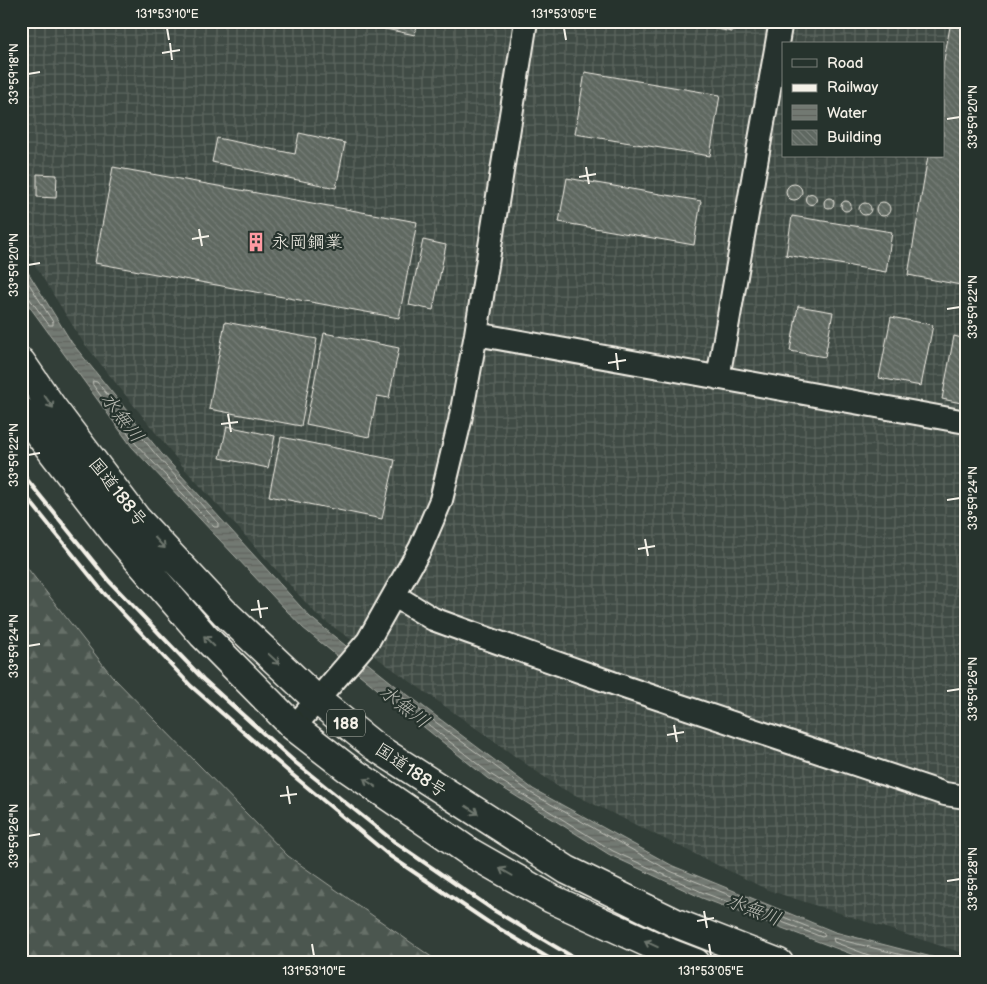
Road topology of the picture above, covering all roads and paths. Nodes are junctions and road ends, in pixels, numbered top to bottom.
1 (526, 21) edge
2 (781, 21) edge
3 (476, 334) junction
4 (21, 362) edge
5 (718, 378) junction
6 (21, 411) edge
7 (966, 422) edge
8 (395, 596) junction
9 (317, 700) junction
10 (294, 727) junction
11 (966, 798) edge
12 (696, 963) edge
13 (780, 963) edge

1 - 3 street
2 - 5 street
3 - 5 street
3 - 8 street
4 -> 9 highway, 国道188号 / 188
5 - 7 street
10 -> 6 highway, 国道188号 / 188
8 - 9 street
8 - 11 street
9 - 10 street
9 -> 13 highway, 国道188号 / 188
12 -> 10 highway, 国道188号 / 188

